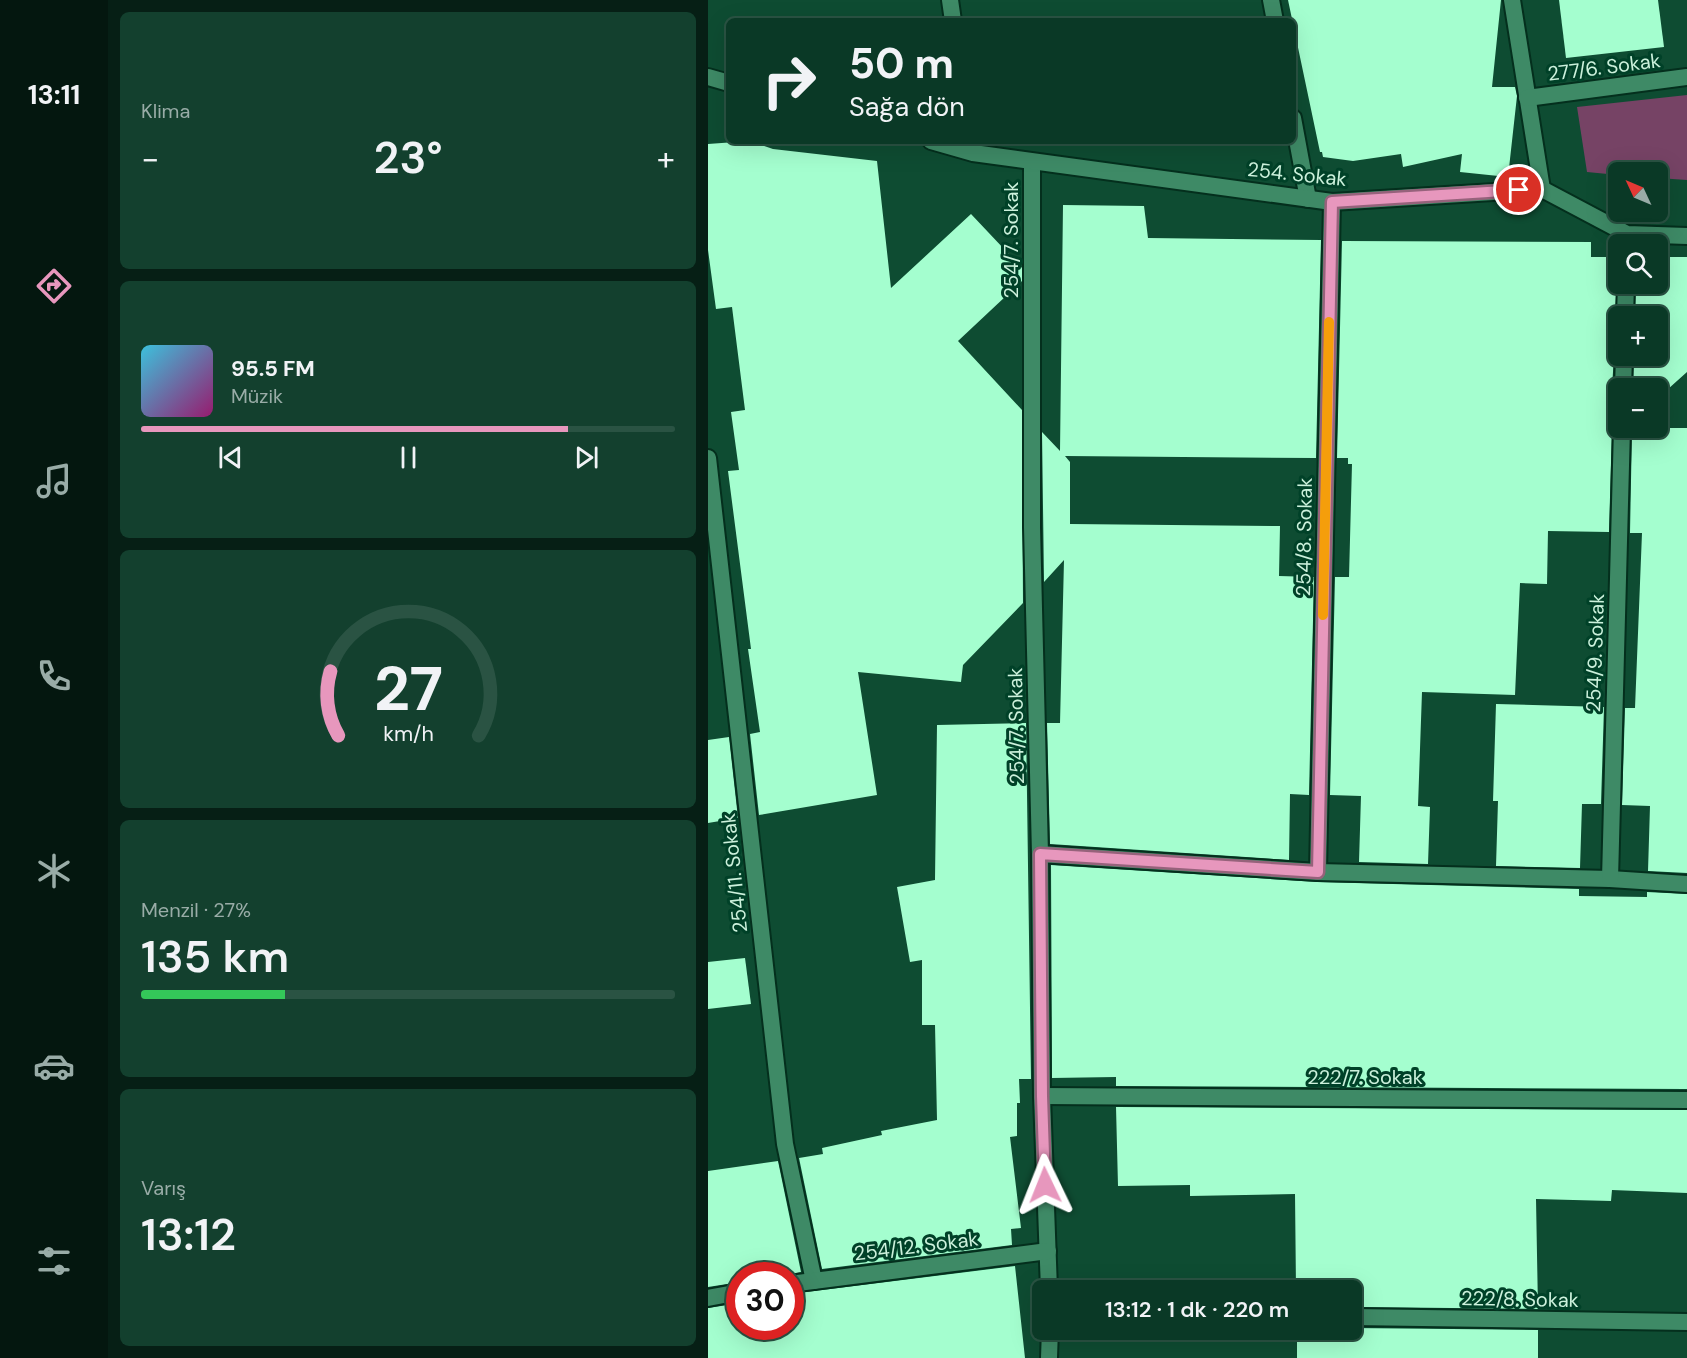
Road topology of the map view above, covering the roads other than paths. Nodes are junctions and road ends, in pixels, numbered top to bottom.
1 (950, 0) edge
2 (1271, 0) edge
3 (1512, 0) edge
4 (953, 18) edge
5 (1274, 18) edge
6 (708, 77) edge
7 (1687, 77) edge
8 (726, 82) edge
9 (1527, 98) junction
10 (1296, 134) edge
11 (952, 144) edge
12 (972, 147) edge
13 (1032, 162) junction
14 (1542, 189) junction
15 (1308, 199) junction
16 (1332, 202) junction
17 (1618, 234) edge
18 (1687, 236) edge
19 (1668, 237) edge
20 (1622, 438) edge
21 (708, 458) edge
22 (1040, 854) junction
23 (1318, 872) junction
24 (1610, 879) junction
25 (1687, 884) edge
26 (1042, 1096) junction
27 (1687, 1100) edge
28 (1048, 1251) junction
29 (1049, 1280) edge
30 (813, 1281) junction
31 (804, 1282) edge
32 (726, 1295) edge
33 (708, 1298) edge
34 (1362, 1317) edge
35 (1687, 1322) edge
36 (1050, 1340) edge
37 (1049, 1358) edge

1 - 4 street
2 - 5 street
3 - 9 street, 277/6. Sokak
6 - 8 street
7 - 9 street, 277/6. Sokak
9 - 14 street, 277/6. Sokak
10 - 15 street
11 - 12 street, 254. Sokak
12 - 13 street, 254. Sokak
13 - 15 street, 254. Sokak
13 - 22 street, 254/7. Sokak
14 - 16 street, 254. Sokak
14 - 17 street
15 - 16 street, 254. Sokak
16 - 23 street, 254/8. Sokak
18 - 19 street
20 - 24 street, 254/9. Sokak
21 - 30 street, 254/11. Sokak
22 - 23 street
22 - 26 street, 254/7. Sokak
23 - 24 street
24 - 25 street
26 - 27 street, 222/7. Sokak
26 - 28 street, 254/7. Sokak
28 - 29 street, 254/7. Sokak
28 - 30 street, 254/12. Sokak
30 - 31 street, 254/12. Sokak
32 - 33 street
34 - 35 street, 222/8. Sokak
36 - 37 street

